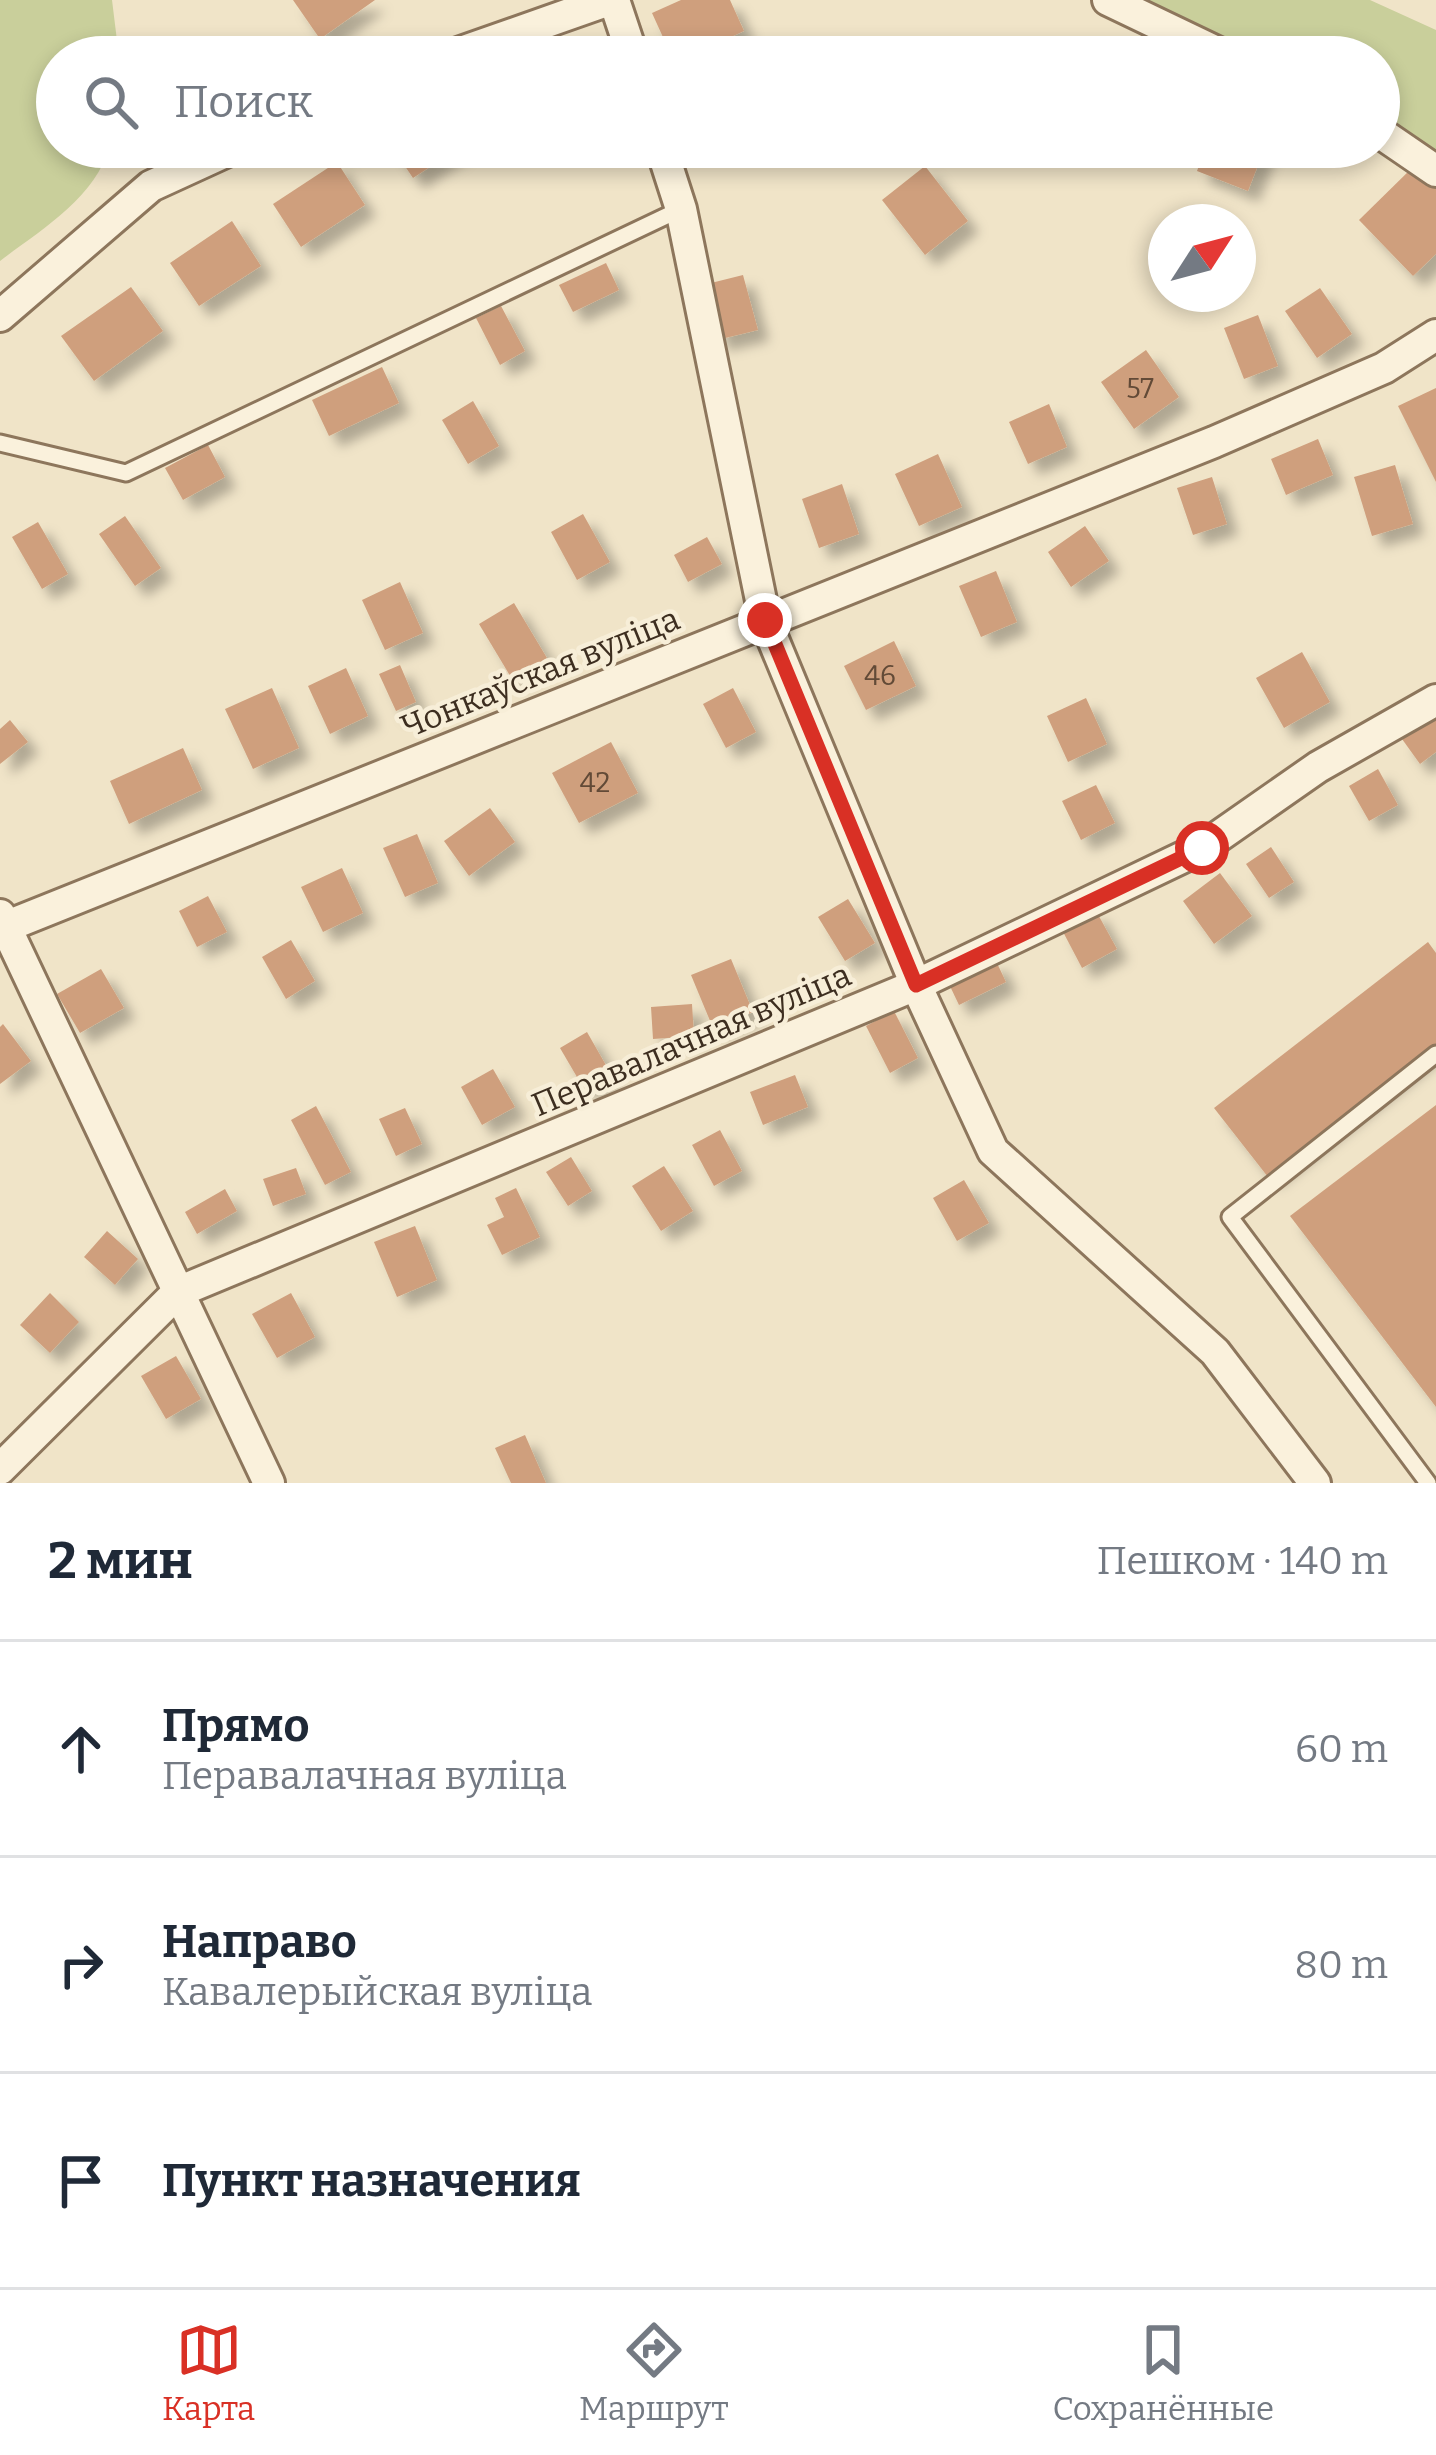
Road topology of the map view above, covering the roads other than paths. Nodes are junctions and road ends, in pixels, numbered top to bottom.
1 (612, 0) edge
2 (1108, 0) edge
3 (508, 36) edge
4 (625, 36) edge
5 (1183, 36) edge
6 (1400, 146) edge
7 (190, 168) edge
8 (668, 168) edge
9 (1436, 171) edge
10 (681, 209) junction
11 (0, 316) edge
12 (1436, 335) edge
13 (0, 443) edge
14 (765, 620) junction
15 (1436, 700) edge
16 (2, 924) edge
17 (916, 985) junction
18 (1436, 1054) edge
19 (178, 1292) junction
20 (0, 1469) edge
21 (269, 1483) edge
22 (1315, 1483) edge
23 (1428, 1483) edge

1 - 3 street
1 - 4 street
2 - 5 street
6 - 9 street
7 - 11 street
8 - 10 street
10 - 13 lane
10 - 14 street
12 - 14 street, Чонкаўская вуліца
14 - 16 street, Чонкаўская вуліца
14 - 17 street
15 - 17 street, Перавалачная вуліца
16 - 19 street
17 - 19 street, Перавалачная вуліца
17 - 22 street
18 - 23 lane
19 - 20 street, Перавалачная вуліца
19 - 21 street

